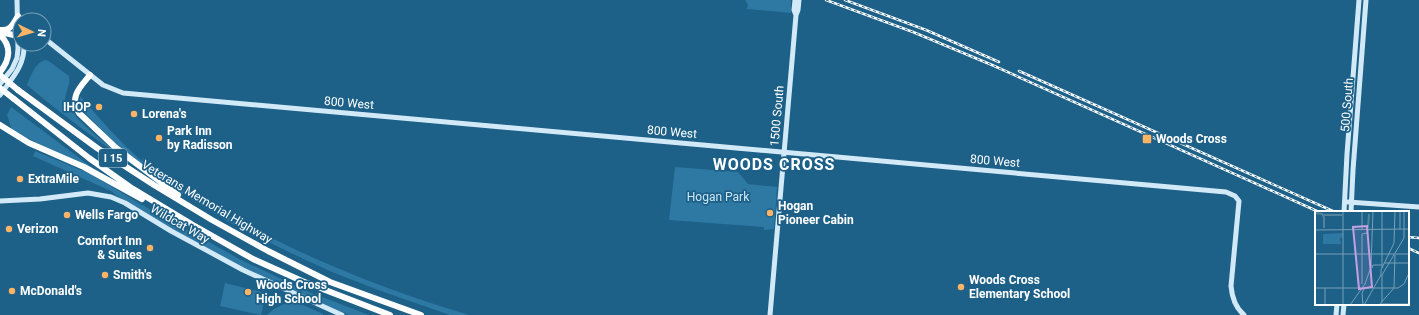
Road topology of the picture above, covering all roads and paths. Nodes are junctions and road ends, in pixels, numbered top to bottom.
1 (17, 0) edge
2 (795, 0) edge
3 (799, 0) edge
4 (1359, 0) edge
5 (1366, 0) edge
6 (18, 12) edge
7 (796, 15) junction
8 (12, 26) edge
9 (0, 32) edge
10 (12, 35) edge
11 (52, 44) edge
12 (18, 52) edge
13 (24, 52) edge
14 (0, 72) edge
15 (0, 75) edge
16 (90, 75) junction
17 (0, 84) edge
18 (0, 88) edge
19 (0, 95) edge
20 (0, 125) edge
21 (0, 128) edge
22 (7, 130) junction
23 (784, 152) junction
24 (0, 201) edge
25 (1345, 202) junction
26 (1351, 202) junction
27 (1419, 207) edge
28 (1344, 211) edge
29 (1351, 211) edge
30 (212, 220) junction
31 (193, 225) junction
32 (1337, 305) edge
33 (1344, 305) edge
34 (342, 315) edge
35 (390, 315) edge
36 (421, 315) edge
37 (770, 315) edge
38 (1244, 315) edge
39 (1336, 315) edge
40 (1343, 315) edge

1 - 6 street
2 - 7 street, 1500 South
3 - 7 street, 1500 South
4 - 25 street, 500 South
5 - 26 street, 500 South
7 - 23 street, 1500 South
8 - 9 highway
9 - 10 highway
9 - 14 highway
11 - 16 street, 800 West
12 - 17 street
13 - 19 street
15 - 30 highway, Veterans Memorial Highway / I 15, bridge
16 - 23 street, 800 West
16 - 30 highway
18 - 31 highway, Veterans Memorial Highway / I 15, bridge
20 - 22 highway
21 - 22 highway
22 - 31 highway
23 - 37 street, 1500 South
23 - 38 street, 800 West
24 - 34 street, Wildcat Way
25 - 26 street
25 - 28 street, 500 South
26 - 27 street
26 - 29 street, 500 South
30 - 36 highway, Veterans Memorial Highway / I 15
31 - 35 highway, Veterans Memorial Highway / I 15
32 - 39 street
33 - 40 street

